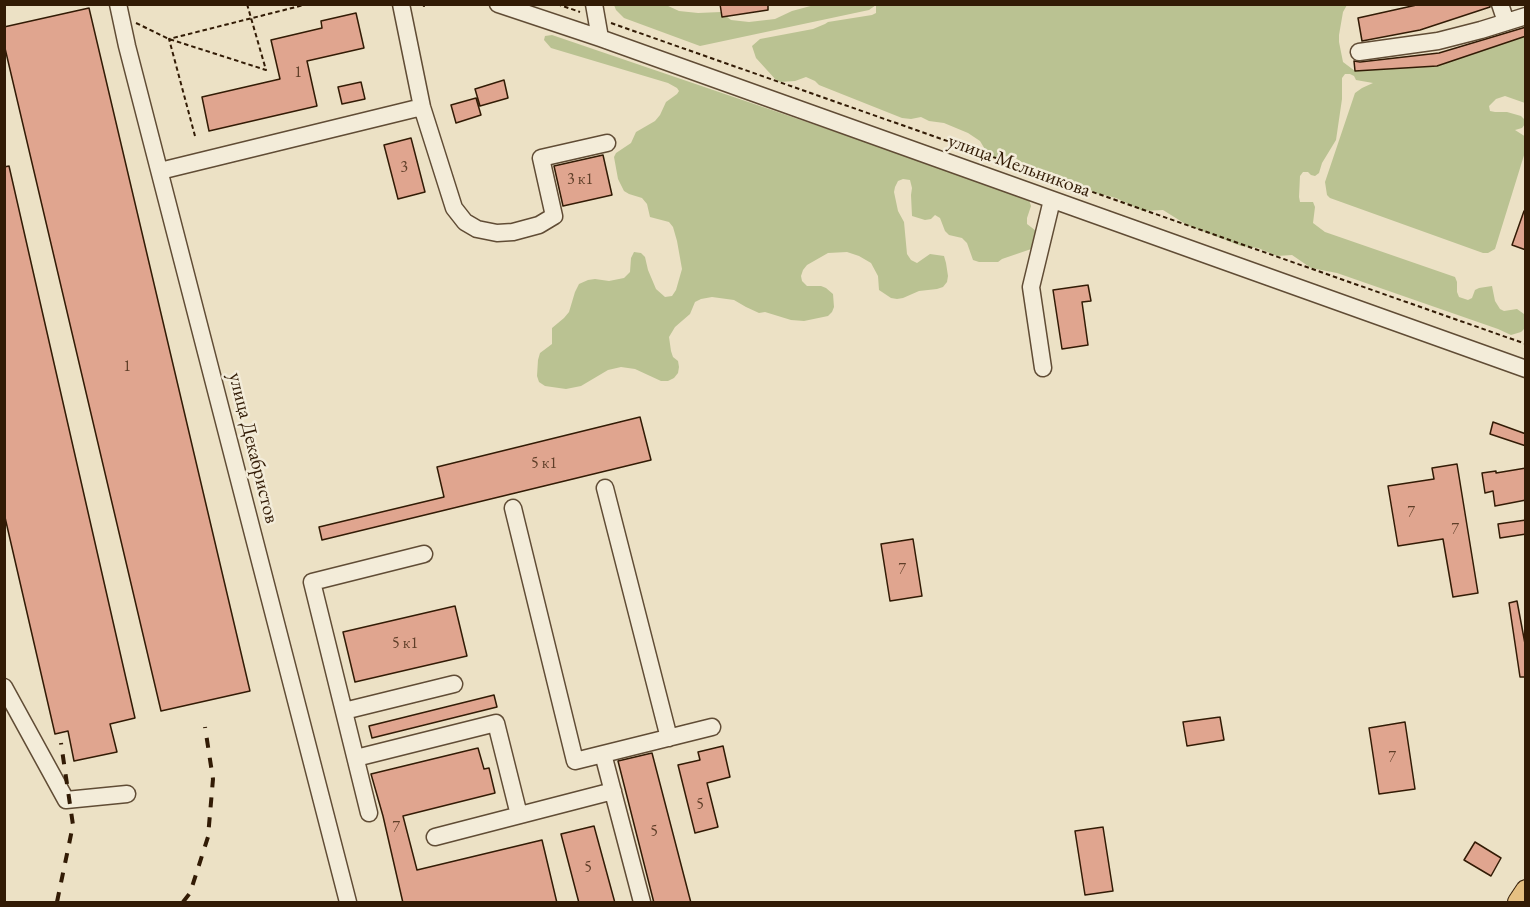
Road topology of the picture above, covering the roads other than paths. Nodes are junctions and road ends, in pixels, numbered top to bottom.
1 (118, 4) edge
2 (401, 4) edge
3 (498, 4) edge
4 (1500, 4) edge
5 (595, 11) edge
6 (1526, 16) edge
7 (1506, 22) junction
8 (600, 38) junction
9 (1359, 52) dead end
10 (422, 107) junction
11 (607, 143) dead end
12 (160, 171) junction
13 (1052, 200) junction
14 (1043, 368) dead end
15 (1526, 369) edge
16 (605, 488) dead end
17 (513, 508) dead end
18 (424, 554) dead end
19 (454, 684) dead end
20 (4, 687) edge
21 (344, 711) junction
22 (712, 728) dead end
23 (669, 738) junction
24 (603, 754) junction
25 (356, 758) junction
26 (613, 790) junction
27 (127, 794) dead end
28 (369, 813) dead end
29 (519, 815) junction
30 (435, 837) dead end
31 (1526, 890) edge
32 (348, 903) edge
33 (642, 903) edge
34 (1518, 903) edge

1 - 12 street, улица Декабристов
2 - 10 street
3 - 8 street, улица Мельникова
4 - 7 street
5 - 8 street
6 - 7 street
7 - 9 street
8 - 13 street, улица Мельникова
10 - 11 street
10 - 12 street
12 - 32 street, улица Декабристов
13 - 14 street
13 - 15 street, улица Мельникова
16 - 23 street
17 - 24 street
18 - 21 street
19 - 21 street
20 - 27 street
21 - 25 street
22 - 23 street
23 - 24 street
24 - 26 street
25 - 28 street
25 - 29 street
26 - 29 street
26 - 33 street
29 - 30 street
31 - 34 main road

